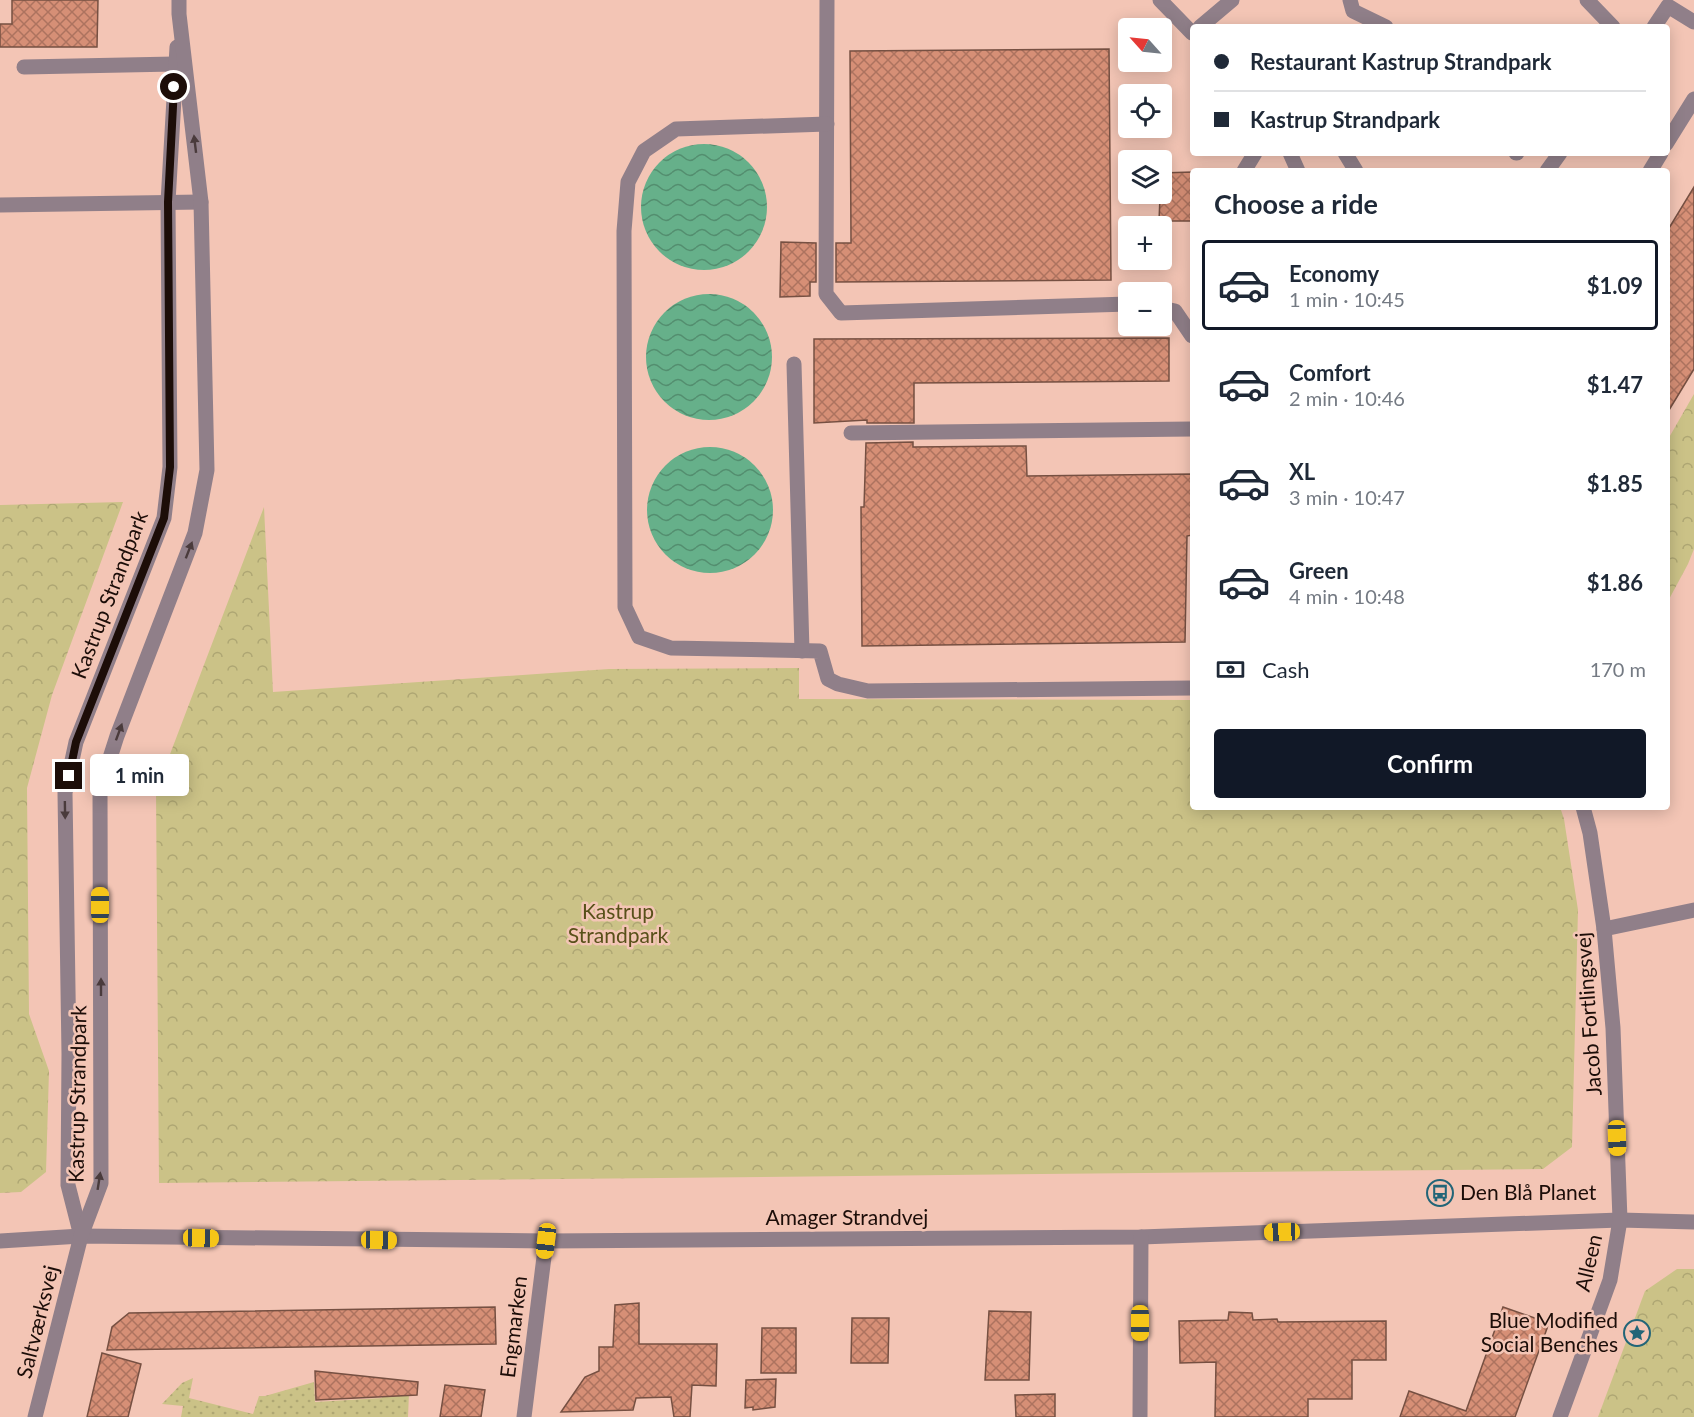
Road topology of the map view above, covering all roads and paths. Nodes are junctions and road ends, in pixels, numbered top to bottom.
1 (827, 0) edge
2 (1160, 0) edge
3 (1232, 0) edge
4 (1350, 0) edge
5 (1587, 0) edge
6 (1669, 3) edge
7 (179, 7) edge
8 (1694, 22) edge
9 (1204, 24) edge
10 (1379, 24) edge
11 (1610, 24) edge
12 (1656, 24) edge
13 (1190, 31) edge
14 (175, 64) junction
15 (24, 67) dead end
16 (1694, 99) edge
17 (827, 124) junction
18 (1670, 138) edge
19 (168, 202) junction
20 (201, 202) junction
21 (0, 205) edge
22 (1118, 304) edge
23 (1172, 310) edge
24 (1190, 333) edge
25 (794, 364) dead end
26 (1190, 429) edge
27 (851, 433) dead end
28 (802, 651) junction
29 (1190, 688) edge
30 (1584, 810) edge
31 (1694, 910) edge
32 (1604, 928) junction
33 (1620, 1220) junction
34 (1694, 1222) edge
35 (81, 1236) junction
36 (1141, 1238) junction
37 (0, 1240) edge
38 (546, 1241) junction
39 (35, 1417) edge
40 (524, 1417) edge
41 (1140, 1417) edge
42 (1560, 1417) edge

1 - 17 street
2 - 13 street
3 - 9 street
4 - 10 street
5 - 11 street
6 - 8 street
6 - 12 street
7 - 14 street, Kastrup Strandpark
20 -> 7 street, Kastrup Strandpark
14 - 15 street
14 - 19 street, Kastrup Strandpark
16 - 18 street
17 - 22 street
17 - 28 street
19 - 20 street
19 - 21 street
19 -> 35 street, Kastrup Strandpark
35 -> 20 street, Kastrup Strandpark
23 - 24 street
25 - 28 street
26 - 27 street
28 - 29 street
30 - 32 street, Jacob Fortlingsvej
31 - 32 street
32 - 33 street, Jacob Fortlingsvej
33 - 34 street, Amager Strandvej
33 - 36 street, Amager Strandvej
33 - 42 street, Alleen
35 - 37 street, Amager Strandvej
35 - 38 street, Amager Strandvej
35 - 39 street, Saltværksvej
36 - 38 street, Amager Strandvej
36 - 41 street
38 - 40 street, Engmarken

